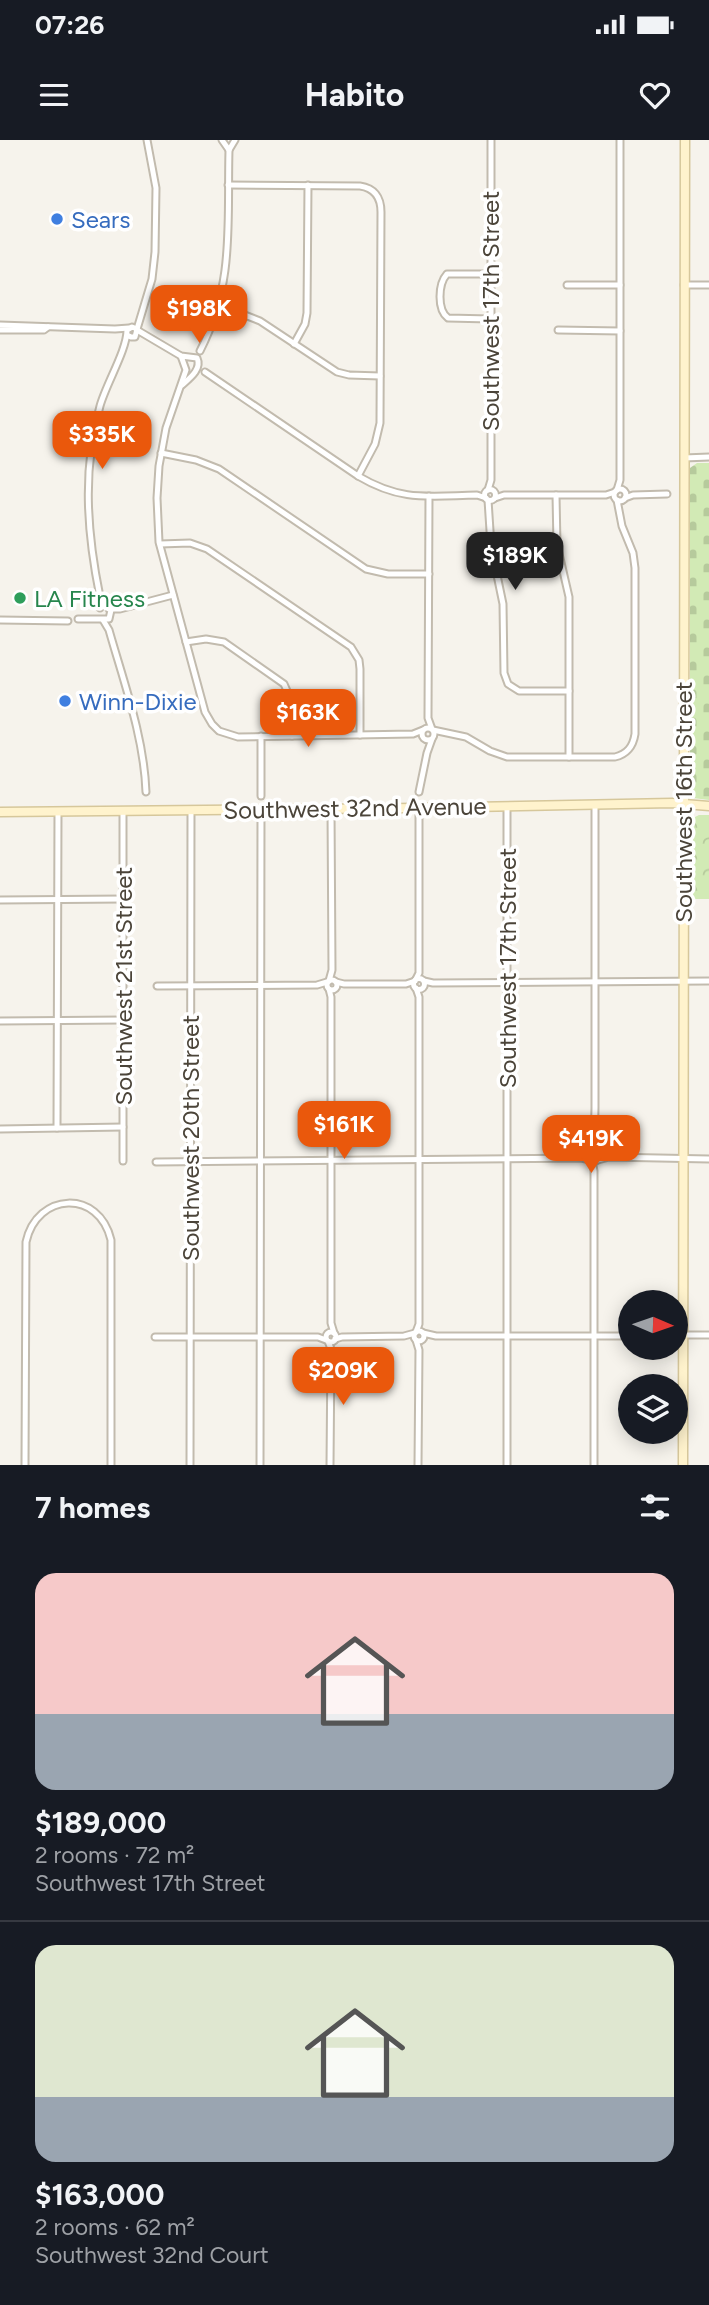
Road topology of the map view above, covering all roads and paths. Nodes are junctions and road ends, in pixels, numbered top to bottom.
1 (147, 140) edge
2 (222, 140) edge
3 (234, 140) edge
4 (491, 140) edge
5 (620, 140) edge
6 (685, 140) edge
7 (229, 150) junction
8 (228, 185) junction
9 (308, 185) junction
10 (491, 274) junction
11 (567, 285) dead end
12 (620, 285) junction
13 (684, 285) junction
14 (709, 285) edge
15 (219, 305) junction
16 (491, 319) junction
17 (0, 327) edge
18 (558, 330) dead end
19 (620, 331) junction
20 (132, 332) junction
21 (294, 344) junction
22 (201, 351) dead end
23 (181, 355) junction
24 (205, 372) dead end
25 (380, 376) junction
26 (182, 384) junction
27 (161, 453) junction
28 (684, 457) junction
29 (709, 457) edge
30 (358, 476) junction
31 (491, 495) junction
32 (556, 495) junction
33 (620, 495) junction
34 (667, 495) dead end
35 (429, 496) junction
36 (160, 544) junction
37 (429, 574) junction
38 (173, 595) junction
39 (105, 613) junction
40 (78, 619) dead end
41 (0, 620) edge
42 (68, 621) dead end
43 (186, 642) junction
44 (569, 691) junction
45 (428, 718) junction
46 (424, 729) junction
47 (433, 730) junction
48 (413, 734) junction
49 (446, 734) junction
50 (360, 735) junction
51 (261, 736) junction
52 (292, 736) junction
53 (432, 738) junction
54 (424, 739) junction
55 (427, 753) junction
56 (569, 757) junction
57 (146, 792) dead end
58 (419, 792) dead end
59 (261, 796) dead end
60 (683, 804) junction
61 (595, 805) junction
62 (507, 806) junction
63 (709, 806) edge
64 (419, 808) junction
65 (261, 809) junction
66 (331, 809) junction
67 (191, 810) junction
68 (123, 811) junction
69 (0, 812) edge
70 (58, 812) junction
71 (124, 899) junction
72 (0, 900) edge
73 (58, 900) junction
74 (684, 981) junction
75 (709, 981) edge
76 (595, 982) junction
77 (507, 983) junction
78 (419, 984) junction
79 (261, 985) junction
80 (332, 985) junction
81 (157, 986) dead end
82 (191, 986) junction
83 (58, 1020) junction
84 (123, 1020) junction
85 (0, 1021) edge
86 (123, 1127) junction
87 (57, 1128) junction
88 (0, 1129) edge
89 (594, 1157) junction
90 (508, 1158) junction
91 (684, 1158) junction
92 (709, 1159) edge
93 (419, 1160) junction
94 (123, 1161) dead end
95 (261, 1161) junction
96 (331, 1161) junction
97 (156, 1162) dead end
98 (191, 1162) junction
99 (681, 1290) edge
100 (688, 1335) edge
101 (709, 1335) edge
102 (419, 1336) junction
103 (507, 1336) junction
104 (594, 1336) junction
105 (618, 1336) edge
106 (155, 1337) dead end
107 (261, 1337) junction
108 (332, 1337) junction
109 (190, 1338) junction
110 (681, 1360) edge
111 (25, 1465) edge
112 (111, 1465) edge
113 (190, 1465) edge
114 (260, 1465) edge
115 (330, 1465) edge
116 (418, 1465) edge
117 (507, 1465) edge
118 (594, 1465) edge
119 (683, 1465) edge

1 - 20 street
2 - 7 street
3 - 7 street
4 - 10 street, Southwest 17th Street
5 - 12 street
6 - 13 street, Southwest 16th Street
7 - 8 street
8 - 9 street
8 - 15 street
9 - 21 street
9 - 25 street
10 - 16 street, Southwest 17th Street
10 - 16 street
11 - 12 street
12 - 19 street
13 - 14 street
13 - 28 street, Southwest 16th Street
15 - 21 street
15 - 22 street
16 - 31 street, Southwest 17th Street
17 - 20 street
18 - 19 street
19 - 33 street
20 - 23 street
20 - 39 street
21 - 25 street
23 - 26 street
23 - 26 street
24 - 30 street
25 - 30 street
26 - 27 street
27 - 36 street
27 - 37 street
28 - 29 street
28 - 60 street, Southwest 16th Street
30 - 35 street
31 - 32 street
31 - 35 street
31 - 44 street, Southwest 17th Street
32 - 33 street
32 - 44 street
33 - 34 street
33 - 56 street
35 - 37 street
36 - 38 street
36 - 50 street
37 - 45 street
38 - 39 street
38 - 43 street
39 - 40 street
39 - 57 street
41 - 42 street
43 - 51 street
43 - 52 street
44 - 56 street
45 - 46 street
45 - 47 street
46 - 47 street
46 - 48 street
46 - 54 street
47 - 49 street
47 - 53 street
48 - 50 street
48 - 54 street
49 - 53 street
49 - 56 street
50 - 52 street
51 - 52 street
51 - 59 street
53 - 54 street
53 - 55 street
54 - 55 street
55 - 58 street
60 - 61 street, Southwest 32nd Avenue
60 - 63 street, Southwest 32nd Avenue
60 - 74 street, Southwest 16th Street
61 - 62 street, Southwest 32nd Avenue
61 - 76 street
62 - 64 street, Southwest 32nd Avenue
62 - 77 street, Southwest 17th Street
64 - 66 street, Southwest 32nd Avenue
64 - 78 street
65 - 66 street, Southwest 32nd Avenue
65 - 67 street, Southwest 32nd Avenue
65 - 79 street
66 - 80 street
67 - 68 street, Southwest 32nd Avenue
67 - 82 street, Southwest 20th Street
68 - 70 street, Southwest 32nd Avenue
68 - 71 street, Southwest 21st Street
69 - 70 street, Southwest 32nd Avenue
70 - 73 street
71 - 73 street
71 - 84 street, Southwest 21st Street
72 - 73 street
73 - 83 street
74 - 75 street
74 - 76 street
74 - 91 street, Southwest 16th Street
76 - 77 street
76 - 89 street
77 - 78 street
77 - 90 street, Southwest 17th Street
78 - 80 street
78 - 93 street
79 - 80 street
79 - 82 street
79 - 95 street
80 - 96 street
81 - 82 street
82 - 98 street, Southwest 20th Street
83 - 84 street
83 - 85 street
83 - 87 street
84 - 86 street, Southwest 21st Street
86 - 87 street
86 - 94 street, Southwest 21st Street
87 - 88 street
89 - 90 street
89 - 91 street
89 - 104 street
90 - 93 street
90 - 103 street, Southwest 17th Street
91 - 92 street
91 - 99 street, Southwest 16th Street
93 - 96 street
93 - 102 street
95 - 96 street
95 - 98 street
95 - 107 street
96 - 108 street
97 - 98 street
98 - 109 street, Southwest 20th Street
100 - 101 street
102 - 103 street
102 - 108 street
102 - 116 street
103 - 104 street
103 - 117 street, Southwest 17th Street
104 - 105 street
104 - 118 street
106 - 109 street
107 - 108 street
107 - 109 street
107 - 114 street
108 - 115 street
109 - 113 street, Southwest 20th Street
110 - 119 street, Southwest 16th Street
111 - 112 street

